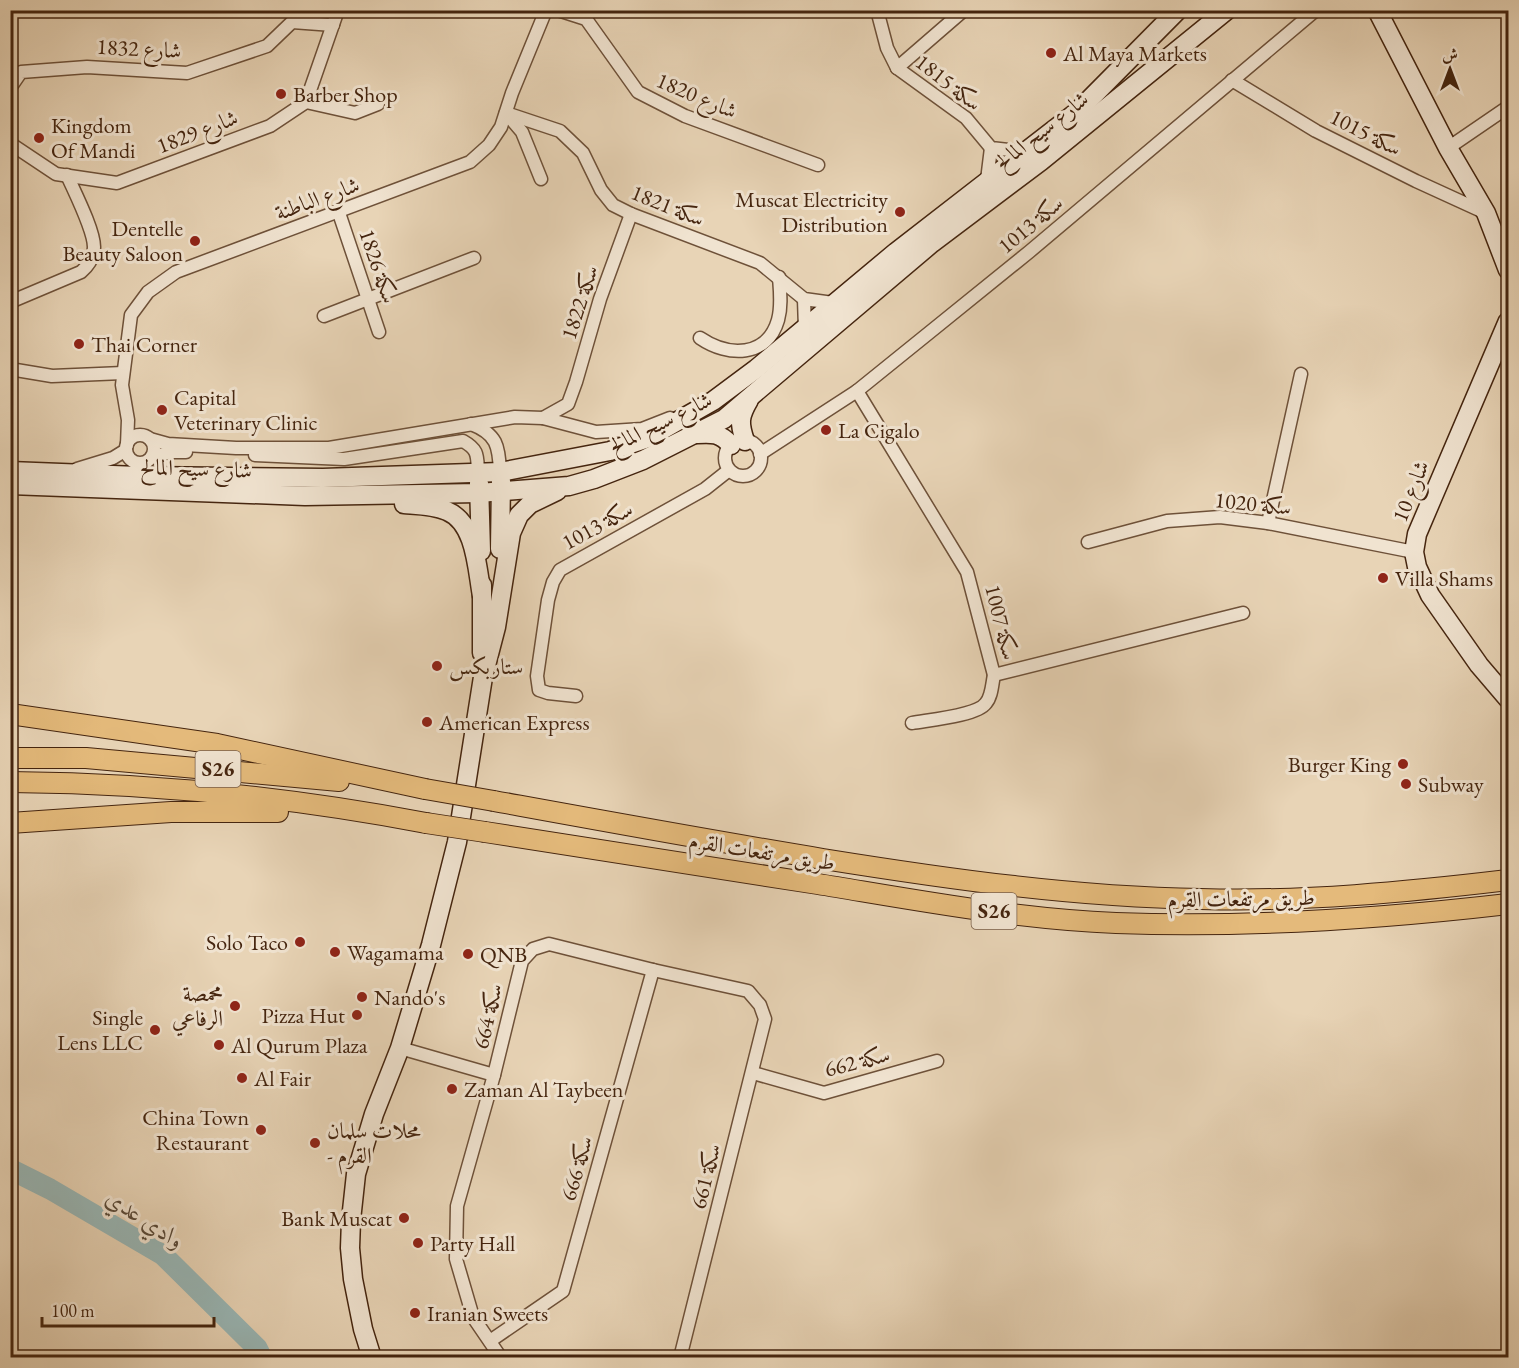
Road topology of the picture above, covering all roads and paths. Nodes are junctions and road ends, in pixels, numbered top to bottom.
1 (338, 10) edge
2 (546, 10) edge
3 (558, 10) edge
4 (877, 10) edge
5 (964, 10) edge
6 (1178, 10) edge
7 (1227, 10) edge
8 (1316, 10) edge
9 (1377, 10) edge
10 (333, 25) junction
11 (897, 68) junction
12 (1232, 80) junction
13 (10, 88) edge
14 (306, 102) junction
15 (378, 104) dead end
16 (1509, 107) edge
17 (506, 112) junction
18 (12, 146) edge
19 (990, 148) junction
20 (1448, 148) junction
21 (1026, 152) junction
22 (818, 165) dead end
23 (68, 175) junction
24 (541, 179) dead end
25 (987, 180) junction
26 (339, 213) junction
27 (1486, 213) junction
28 (631, 214) junction
29 (474, 258) dead end
30 (1509, 270) edge
31 (779, 277) junction
32 (804, 299) junction
33 (368, 300) junction
34 (10, 302) edge
35 (833, 303) junction
36 (324, 316) dead end
37 (1509, 321) edge
38 (805, 329) junction
39 (379, 332) dead end
40 (700, 338) dead end
41 (10, 369) edge
42 (123, 373) junction
43 (1301, 374) dead end
44 (856, 391) junction
45 (751, 397) junction
46 (713, 401) junction
47 (568, 404) junction
48 (543, 418) junction
49 (128, 420) junction
50 (469, 423) junction
51 (577, 428) junction
52 (698, 434) junction
53 (147, 437) junction
54 (738, 443) junction
55 (126, 448) junction
56 (760, 454) junction
57 (152, 457) junction
58 (729, 470) junction
59 (10, 471) edge
60 (51, 472) junction
61 (478, 472) junction
62 (500, 472) junction
63 (10, 485) edge
64 (569, 486) junction
65 (501, 492) junction
66 (479, 493) junction
67 (335, 496) junction
68 (1268, 523) junction
69 (1088, 542) dead end
70 (1414, 552) junction
71 (491, 596) junction
72 (1243, 613) dead end
73 (994, 675) junction
74 (576, 696) dead end
75 (1509, 699) edge
76 (10, 714) edge
77 (912, 723) dead end
78 (10, 758) edge
79 (10, 782) edge
80 (425, 789) junction
81 (77, 819) junction
82 (403, 819) junction
83 (10, 823) edge
84 (10, 833) edge
85 (1509, 880) edge
86 (1509, 904) edge
87 (653, 970) junction
88 (760, 1005) joint
89 (400, 1048) junction
90 (938, 1062) dead end
91 (753, 1072) junction
92 (495, 1075) junction
93 (490, 1341) junction
94 (372, 1358) edge
95 (501, 1358) edge
96 (680, 1358) edge

1 - 10 street
2 - 17 street, شارع الباطنة
3 - 22 street, 1820 شارع
4 - 11 street, سكة 1815
5 - 11 street
6 - 21 street, شارع سيح المالح
7 - 45 street, شارع سيح المالح
8 - 12 street, سكة 1013
9 - 20 street
10 - 13 street, 1832 شارع
10 - 14 street
11 - 19 street, سكة 1815
12 - 27 street, سكة 1015
12 - 44 street, سكة 1013
14 - 15 street
14 - 23 street, 1829 شارع
16 - 20 street
17 - 24 street
17 - 26 street, شارع الباطنة
17 - 28 street, سكة 1821
18 - 23 street, 1829 شارع
19 - 21 street
19 - 25 street
20 - 27 street
21 - 25 street, شارع سيح المالح
23 - 34 street
25 - 35 street, شارع سيح المالح
26 - 33 street, سكة 1826
26 - 42 street, شارع الباطنة
27 - 30 street
28 - 31 street, سكة 1821
28 - 47 street, سكة 1822
29 - 33 street
31 - 32 street, سكة 1821
31 - 40 street
32 - 35 street
32 - 38 street
33 - 36 street
33 - 39 street, سكة 1826
35 - 38 street, شارع سيح المالح
37 - 70 street, شارع 10
38 - 46 street, شارع سيح المالح
41 - 42 street
42 - 49 street, شارع الباطنة
43 - 68 street
44 - 56 street, سكة 1013
44 - 73 street, سكة 1007
45 - 52 street, شارع سيح المالح
45 - 54 street
46 - 51 street
46 - 62 street, شارع سيح المالح
47 - 48 street
47 - 51 street
48 - 50 street
48 - 51 street
49 - 53 street
49 - 55 street, شارع الباطنة
50 - 53 street
50 - 62 street
52 - 54 street
52 - 64 street, شارع سيح المالح
53 - 55 street
53 - 57 street
54 - 56 street
54 - 58 street
55 - 57 street
55 - 60 street
56 - 58 street
57 - 61 street
58 - 74 street, سكة 1013
59 - 60 street, شارع سيح المالح
60 - 61 street, شارع سيح المالح
61 - 62 street, شارع سيح المالح
61 - 66 street
62 - 65 street
63 - 67 street, شارع سيح المالح
64 - 65 street, شارع سيح المالح
64 - 71 street
65 - 66 street, شارع سيح المالح
65 - 71 street
66 - 67 street, شارع سيح المالح
66 - 71 street
67 - 71 street
68 - 69 street, سكة 1020
68 - 70 street, سكة 1020
70 - 75 street, شارع 10
71 - 89 street
72 - 73 street, سكة 1007
73 - 77 street
76 - 80 main road
78 - 80 main road, طريق مرتفعات القرم / S26
79 - 82 main road, طريق مرتفعات القرم / S26
80 - 85 main road, طريق مرتفعات القرم / S26, bridge
81 - 82 main road
81 - 83 main road
81 - 84 main road
82 - 86 main road, طريق مرتفعات القرم / S26, bridge
87 - 88 street, سكة 664
87 - 92 street, سكة 664
87 - 93 street, سكة 666
88 - 91 street, سكة 661
89 - 92 street
89 - 94 street
90 - 91 street, سكة 662
91 - 96 street, سكة 661
92 - 93 street, سكة 664
93 - 95 street, سكة 664

